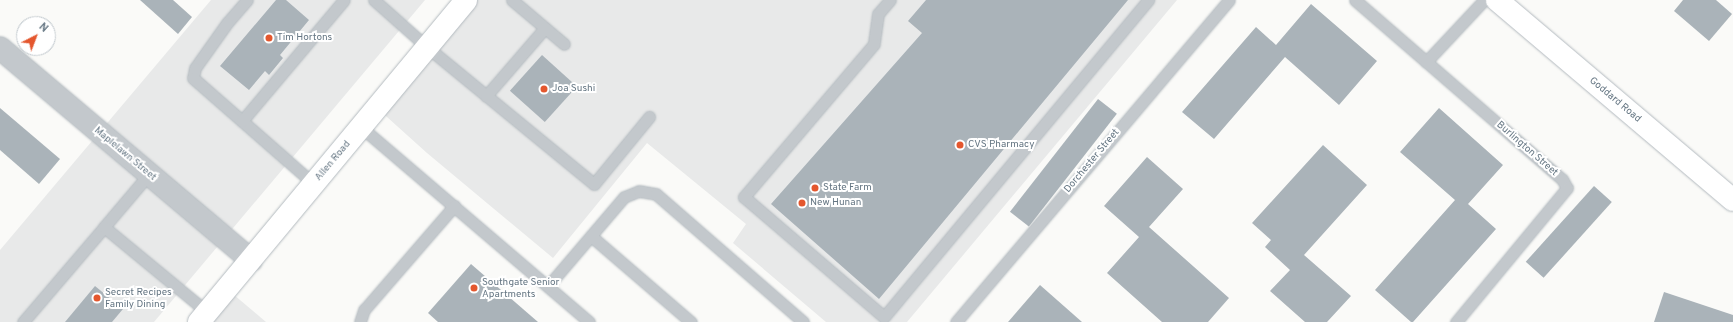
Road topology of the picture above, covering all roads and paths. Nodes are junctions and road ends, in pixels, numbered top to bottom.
1 (247, 0) edge
2 (344, 0) edge
3 (374, 0) edge
4 (466, 0) edge
5 (512, 0) edge
6 (890, 0) edge
7 (1148, 0) edge
8 (1228, 0) edge
9 (1355, 0) edge
10 (1484, 0) edge
11 (1497, 0) edge
12 (546, 28) junction
13 (564, 44) dead end
14 (427, 47) junction
15 (0, 48) edge
16 (1426, 62) junction
17 (486, 96) junction
18 (649, 117) dead end
19 (242, 121) junction
20 (361, 127) junction
21 (149, 174) junction
22 (314, 184) junction
23 (1733, 200) edge
24 (454, 206) junction
25 (104, 228) junction
26 (591, 236) junction
27 (251, 260) junction
28 (548, 286) junction
29 (206, 318) edge
30 (23, 322) edge
31 (360, 322) edge
32 (589, 322) edge
33 (691, 322) edge
34 (803, 322) edge
35 (956, 322) edge
36 (1456, 322) edge

1 - 19 lane
2 - 19 lane
3 - 14 lane
4 - 14 main road, Allen Road
5 - 12 lane
6 - 7 lane
8 - 35 lane, Dorchester Street
9 - 16 lane
10 - 16 lane
11 - 23 main road, Goddard Road
12 - 13 lane
12 - 17 lane
14 - 17 lane
14 - 20 main road, Allen Road
15 - 21 street, Maplelawn Street
16 - 36 lane, Burlington Street
17 - 18 lane
19 - 22 lane
20 - 22 main road, Allen Road
20 - 24 lane
21 - 25 lane
21 - 27 street, Maplelawn Street
22 - 27 main road, Allen Road
24 - 28 lane
24 - 31 lane
25 - 29 lane
25 - 30 lane
26 - 28 lane
26 - 33 lane
26 - 34 lane
27 - 29 main road, Allen Road
28 - 32 lane

